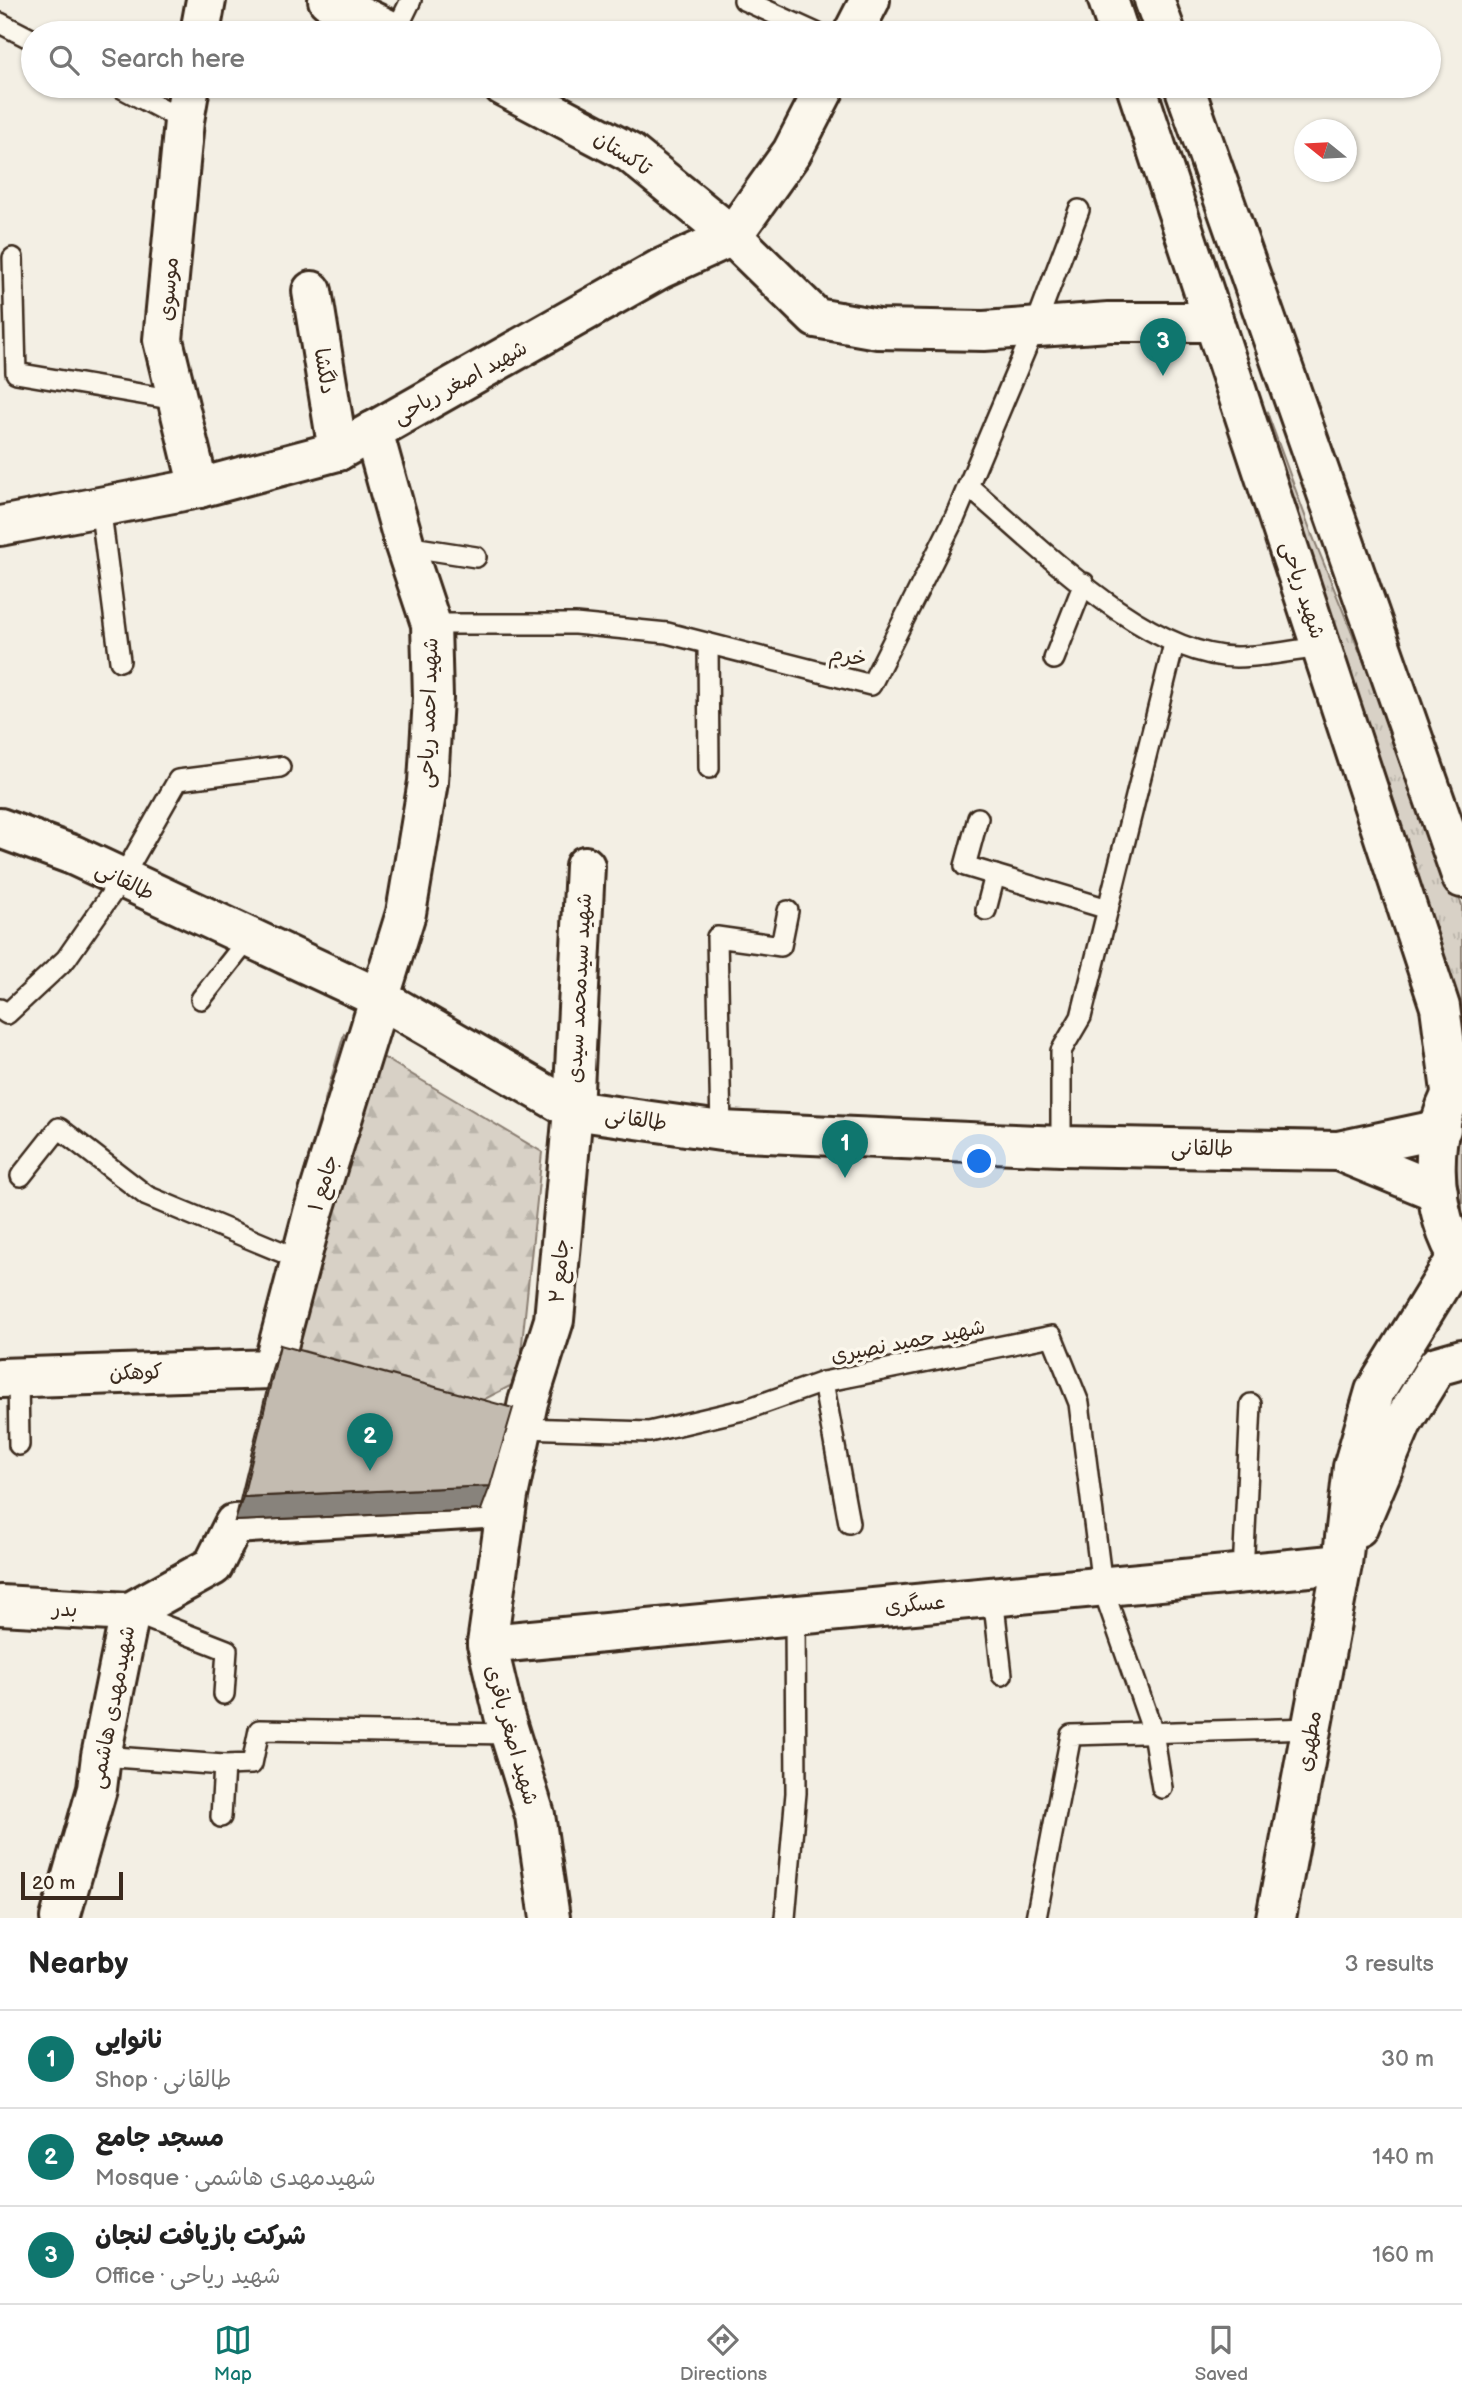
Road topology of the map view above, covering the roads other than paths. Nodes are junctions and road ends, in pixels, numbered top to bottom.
1 (206, 0) edge
2 (328, 0) edge
3 (411, 0) edge
4 (744, 0) edge
5 (870, 0) edge
6 (1108, 0) edge
7 (1154, 0) edge
8 (202, 21) edge
9 (371, 21) edge
10 (401, 21) edge
11 (790, 21) edge
12 (859, 21) edge
13 (1115, 21) edge
14 (1162, 21) edge
15 (0, 23) edge
16 (21, 34) edge
17 (167, 98) edge
18 (526, 98) edge
19 (821, 98) edge
20 (1140, 98) edge
21 (1188, 98) edge
22 (187, 103) edge
23 (1079, 210) dead end
24 (732, 236) junction
25 (13, 258) dead end
26 (312, 292) dead end
27 (1214, 323) junction
28 (1035, 327) junction
29 (176, 400) junction
30 (373, 431) junction
31 (338, 451) junction
32 (968, 486) junction
33 (199, 488) junction
34 (100, 505) junction
35 (0, 526) edge
36 (405, 546) junction
37 (476, 557) dead end
38 (1084, 583) junction
39 (431, 624) junction
40 (1174, 644) junction
41 (708, 645) junction
42 (1322, 647) junction
43 (1054, 659) dead end
44 (120, 661) dead end
45 (280, 767) dead end
46 (709, 768) dead end
47 (978, 818) dead end
48 (0, 828) edge
49 (585, 866) dead end
50 (995, 875) junction
51 (1462, 878) edge
52 (121, 880) junction
53 (1108, 909) junction
54 (986, 910) dead end
55 (788, 911) dead end
56 (249, 938) junction
57 (379, 998) junction
58 (201, 999) dead end
59 (0, 1009) edge
60 (1451, 1102) edge
61 (573, 1110) junction
62 (721, 1131) junction
63 (1062, 1146) junction
64 (1338, 1151) junction
65 (21, 1176) dead end
66 (1438, 1192) junction
67 (1460, 1258) edge
68 (301, 1260) junction
69 (1462, 1359) edge
70 (272, 1369) joint
71 (9, 1377) edge
72 (823, 1382) junction
73 (1251, 1404) dead end
74 (522, 1427) junction
75 (19, 1445) dead end
76 (506, 1508) junction
77 (849, 1523) dead end
78 (1342, 1564) junction
79 (1243, 1573) junction
80 (1102, 1587) junction
81 (993, 1597) junction
82 (0, 1605) edge
83 (130, 1612) junction
84 (795, 1615) junction
85 (487, 1644) junction
86 (1002, 1675) dead end
87 (224, 1694) dead end
88 (1311, 1728) junction
89 (1153, 1732) junction
90 (510, 1734) junction
91 (101, 1756) junction
92 (224, 1765) junction
93 (1162, 1788) dead end
94 (221, 1817) dead end
95 (60, 1918) edge
96 (550, 1918) edge
97 (785, 1918) edge
98 (1036, 1918) edge
99 (1276, 1918) edge

1 - 8 street
2 - 9 street
3 - 10 lane
4 - 11 lane
5 - 12 street
6 - 13 street
7 - 14 street
15 - 16 lane
17 - 22 lane
18 - 24 street, تاکستان
19 - 24 street, شهید اصغر ریاحی
20 - 27 street, شهید ریاحی
21 - 51 street
22 - 29 street, موسوی
23 - 28 lane, خرم
24 - 28 street, تاکستان
24 - 30 street, شهید اصغر ریاحی
25 - 29 lane
26 - 31 street, دلگشا
27 - 28 street, تاکستان
27 - 42 street, شهید ریاحی
28 - 32 lane, خرم
29 - 33 street, موسوی
30 - 31 street, شهید اصغر ریاحی
30 - 36 street, شهید احمد ریاحی
31 - 33 street, شهید اصغر ریاحی
32 - 38 lane
32 - 41 lane, خرم
33 - 34 street, شهید اصغر ریاحی
34 - 35 street, شهید اصغر ریاحی
34 - 44 lane
36 - 37 lane
36 - 39 street, شهید احمد ریاحی
38 - 40 lane
38 - 43 lane
39 - 41 lane, خرم
39 - 57 street, شهید احمد ریاحی
40 - 42 lane
40 - 53 lane
41 - 46 lane
42 - 60 street, شهید ریاحی
45 - 52 lane
47 - 50 lane
48 - 52 street, طالقانی
49 - 61 street, شهید سیدمحمد سیدی
50 - 53 lane
50 - 54 lane
52 - 56 street, طالقانی
52 - 59 lane
53 - 63 lane
55 - 62 lane
56 - 57 street, طالقانی
56 - 58 lane
57 - 61 street, طالقانی
57 - 68 street, جامع ۱
60 - 64 street
60 - 66 street, شهید ریاحی
61 - 62 street, طالقانی
61 - 74 street, جامع ۲
62 - 63 street, طالقانی
63 - 64 street, طالقانی
64 - 66 street
65 - 68 lane
66 - 67 street, شهید ریاحی
67 - 78 street
68 - 70 street, جامع ۱
69 - 78 street
70 - 71 street, کوهکن
71 - 75 lane
72 - 74 lane, شهید حمید نصیری
72 - 77 lane
72 - 80 lane, شهید حمید نصیری
73 - 79 lane
74 - 76 street, شهید اصغر باقری
76 - 83 street, شهیدمهدی هاشمی
76 - 85 street, شهید اصغر باقری
78 - 79 street, عسگری
78 - 88 street, مطهری
79 - 80 street, عسگری
80 - 81 street, عسگری
80 - 89 lane
81 - 84 street, عسگری
81 - 86 lane
82 - 83 street, بدر
83 - 87 lane
83 - 91 street, شهیدمهدی هاشمی
84 - 85 street, عسگری
84 - 97 lane
85 - 90 street, شهید اصغر باقری
88 - 89 lane
88 - 99 street, مطهری
89 - 93 lane
89 - 98 lane
90 - 92 lane
90 - 96 street, شهید اصغر باقری
91 - 92 lane
91 - 95 street, شهیدمهدی هاشمی
92 - 94 lane

